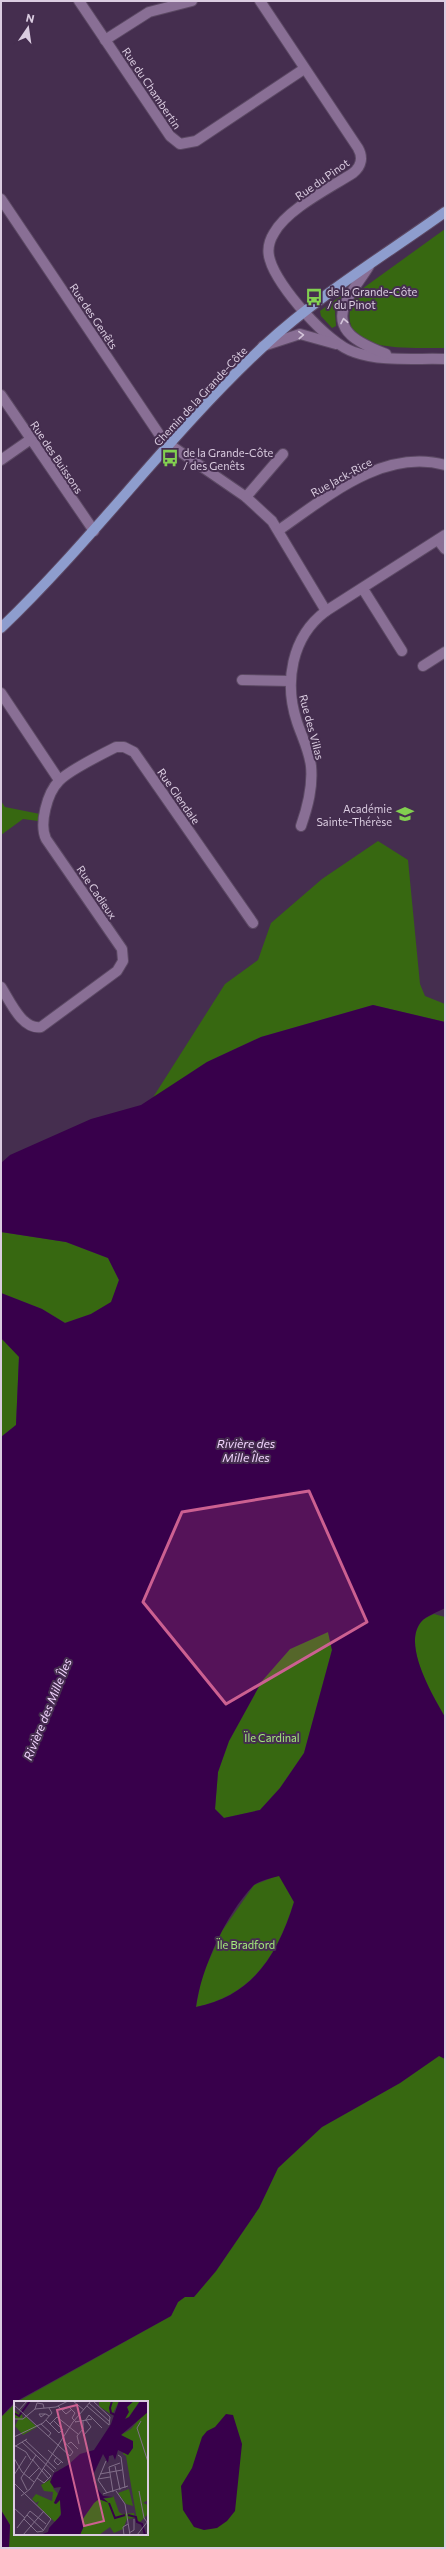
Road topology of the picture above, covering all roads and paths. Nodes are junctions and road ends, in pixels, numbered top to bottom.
1 (79, 1) edge
2 (192, 1) edge
3 (260, 1) edge
4 (105, 40) junction
5 (304, 69) junction
6 (1, 199) edge
7 (445, 212) edge
8 (370, 266) junction
9 (305, 312) junction
10 (340, 345) junction
11 (264, 346) junction
12 (398, 358) junction
13 (445, 359) edge
14 (1, 395) edge
15 (31, 439) junction
16 (171, 444) junction
17 (283, 454) dead end
18 (1, 460) edge
19 (445, 465) edge
20 (246, 497) junction
21 (279, 530) junction
22 (94, 531) junction
23 (442, 537) edge
24 (445, 550) edge
25 (363, 589) junction
26 (326, 612) junction
27 (1, 628) edge
28 (402, 651) dead end
29 (445, 652) edge
30 (423, 666) dead end
31 (242, 680) dead end
32 (290, 681) junction
33 (1, 693) edge
34 (59, 780) junction
35 (301, 826) dead end
36 (253, 923) dead end
37 (1, 987) edge

1 - 4 street, Rue du Chambertin
2 - 4 street
3 - 5 street, Rue du Pinot
4 - 5 street, Rue du Chambertin
5 - 9 street, Rue du Pinot
6 - 16 street, Rue des Genêts
7 - 8 main road, Chemin de la Grande-Côte
8 - 9 main road, Chemin de la Grande-Côte
12 -> 8 street
9 - 10 street
9 - 11 main road, Chemin de la Grande-Côte
11 -> 10 street
10 - 12 street
11 - 16 main road, Chemin de la Grande-Côte
12 - 13 street
14 - 15 street, Rue des Buissons
15 - 18 street
15 - 22 street, Rue des Buissons
16 - 20 street
16 - 22 main road, Chemin de la Grande-Côte
17 - 20 street
19 - 21 street, Rue Jack-Rice
20 - 21 street
21 - 26 street
22 - 27 main road, Chemin de la Grande-Côte
23 - 24 street, Rue des Villas
23 - 25 street, Rue des Villas
25 - 26 street, Rue des Villas
25 - 28 street
26 - 32 street, Rue des Villas
29 - 30 street
31 - 32 street
32 - 35 street, Rue des Villas
33 - 34 street
34 - 36 street, Rue Glendale
34 - 37 street, Rue Cadieux

